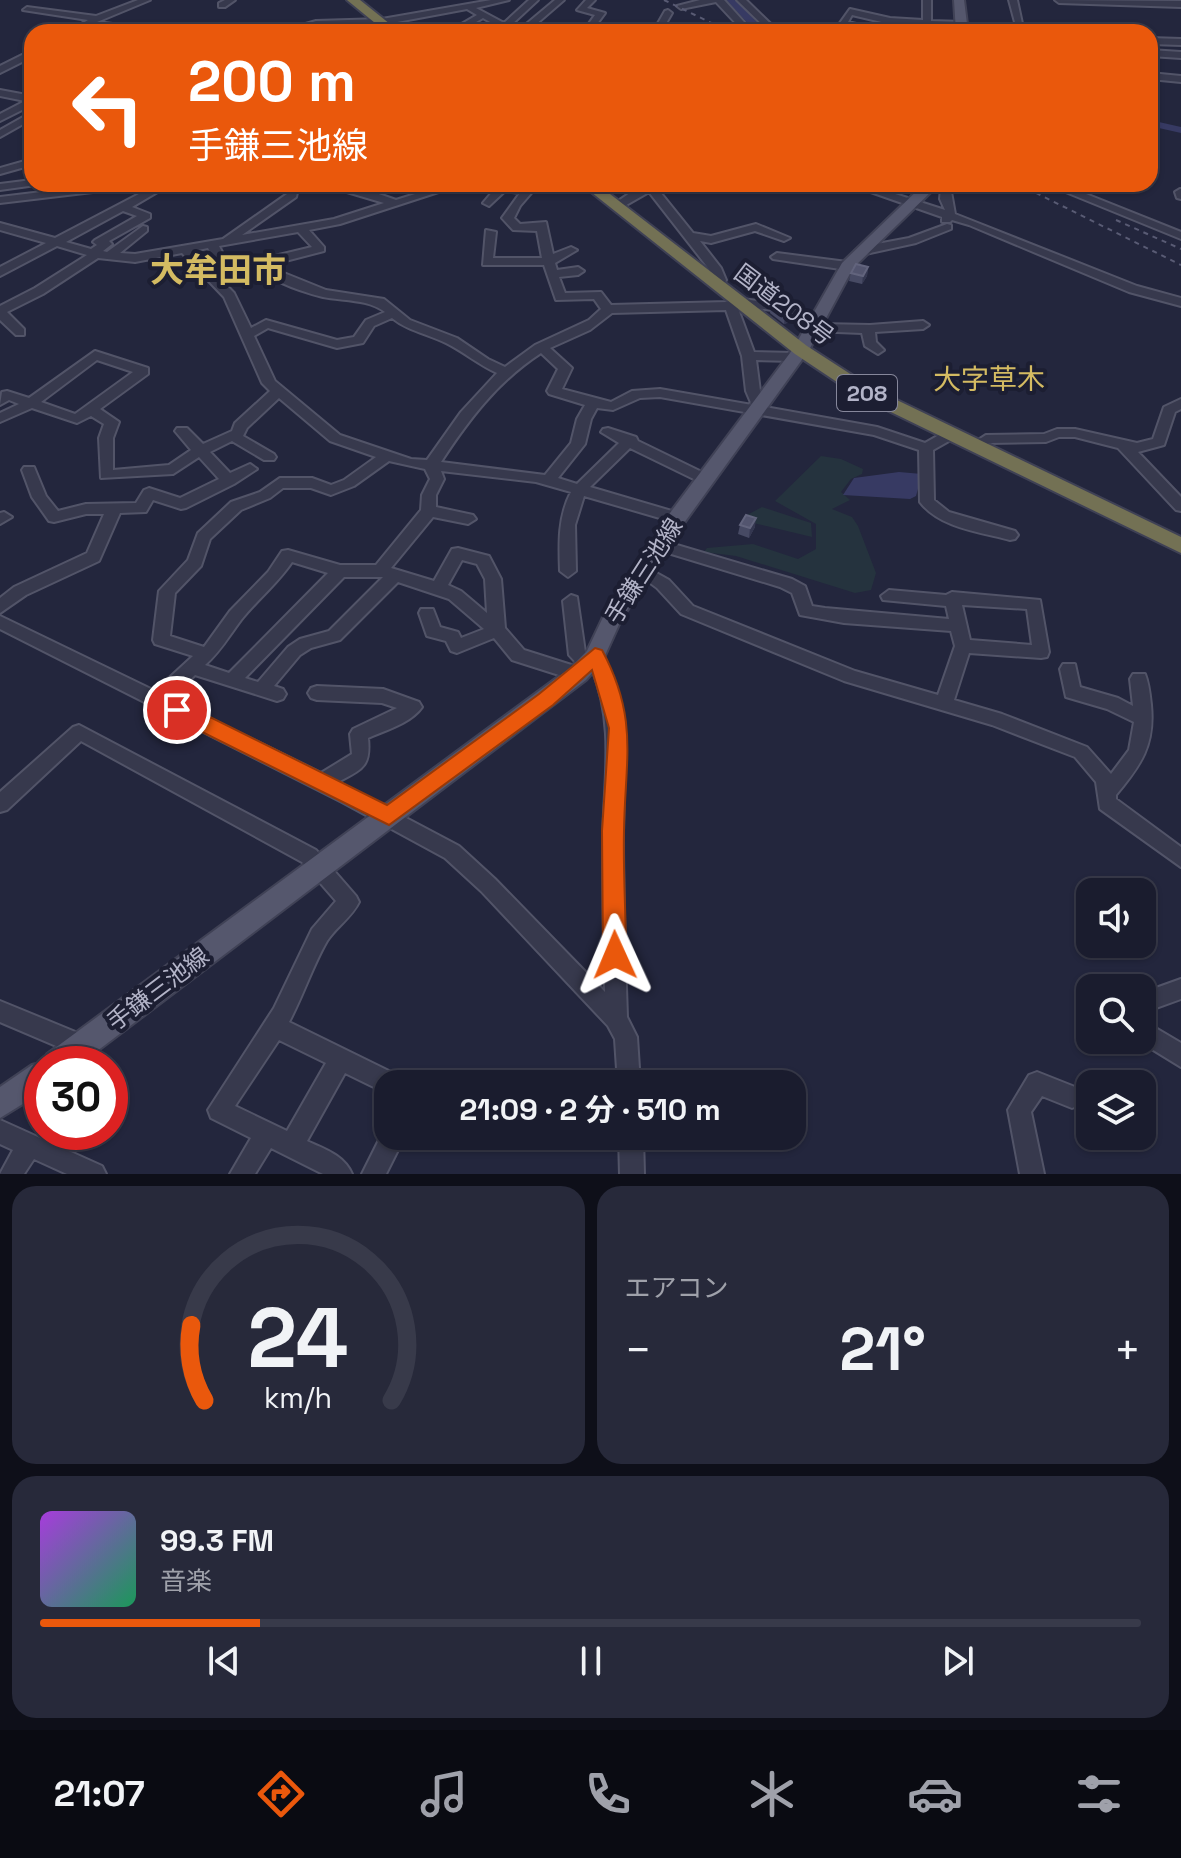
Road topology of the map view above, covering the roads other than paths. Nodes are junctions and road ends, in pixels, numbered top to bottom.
1 (146, 0) edge
2 (353, 0) edge
3 (457, 0) edge
4 (534, 0) edge
5 (560, 0) edge
6 (591, 0) edge
7 (717, 0) edge
8 (741, 0) edge
9 (927, 0) edge
10 (959, 0) edge
11 (1013, 0) edge
12 (1059, 0) edge
13 (1073, 0) edge
14 (1116, 0) edge
15 (1126, 0) edge
16 (498, 1) edge
17 (1067, 1) edge
18 (1180, 4) edge
19 (1087, 5) edge
20 (681, 6) dead end
21 (468, 7) junction
22 (27, 10) dead end
23 (1071, 12) dead end
24 (668, 13) dead end
25 (482, 15) junction
26 (93, 21) junction
27 (87, 24) edge
28 (107, 24) edge
29 (383, 24) edge
30 (395, 24) edge
31 (403, 24) edge
32 (466, 24) edge
33 (496, 24) edge
34 (512, 24) edge
35 (532, 24) edge
36 (593, 24) edge
37 (662, 24) edge
38 (741, 24) edge
39 (766, 24) edge
40 (847, 24) edge
41 (913, 24) edge
42 (923, 24) edge
43 (961, 24) edge
44 (1019, 24) edge
45 (1158, 41) edge
46 (1181, 42) edge
47 (0, 51) edge
48 (1158, 54) edge
49 (1181, 55) edge
50 (24, 57) edge
51 (0, 62) edge
52 (0, 70) edge
53 (1158, 77) edge
54 (1162, 77) junction
55 (1181, 79) edge
56 (1181, 88) edge
57 (1, 94) edge
58 (24, 98) edge
59 (24, 104) edge
60 (0, 118) edge
61 (24, 121) edge
62 (0, 135) edge
63 (17, 139) dead end
64 (24, 160) edge
65 (0, 161) edge
66 (24, 164) edge
67 (17, 165) junction
68 (0, 171) edge
69 (24, 184) edge
70 (0, 187) edge
71 (68, 192) edge
72 (151, 192) edge
73 (293, 192) edge
74 (354, 192) edge
75 (431, 192) edge
76 (499, 192) edge
77 (527, 192) edge
78 (599, 192) edge
79 (640, 192) edge
80 (656, 192) edge
81 (878, 192) edge
82 (930, 192) edge
83 (941, 192) edge
84 (1071, 192) edge
85 (0, 200) edge
86 (394, 203) junction
87 (489, 203) dead end
88 (913, 203) junction
89 (617, 206) junction
90 (123, 207) junction
91 (948, 221) junction
92 (0, 226) edge
93 (143, 229) dead end
94 (301, 229) junction
95 (75, 232) junction
96 (490, 232) dead end
97 (687, 235) junction
98 (1181, 236) edge
99 (784, 238) dead end
100 (229, 239) junction
101 (711, 240) junction
102 (59, 241) junction
103 (212, 244) junction
104 (185, 250) junction
105 (571, 250) dead end
106 (99, 251) junction
107 (861, 251) junction
108 (777, 257) dead end
109 (262, 263) junction
110 (847, 266) junction
111 (3, 268) edge
112 (551, 268) junction
113 (578, 271) dead end
114 (716, 277) junction
115 (1181, 302) edge
116 (736, 303) junction
117 (608, 309) junction
118 (0, 312) edge
119 (395, 312) junction
120 (814, 325) junction
121 (923, 325) dead end
122 (868, 329) junction
123 (20, 332) dead end
124 (249, 334) junction
125 (542, 347) junction
126 (878, 350) dead end
127 (797, 354) junction
128 (749, 356) junction
129 (505, 372) junction
130 (277, 392) junction
131 (0, 401) edge
132 (31, 403) junction
133 (594, 403) junction
134 (1181, 403) edge
135 (758, 408) junction
136 (93, 411) junction
137 (0, 418) edge
138 (182, 431) dead end
139 (608, 432) dead end
140 (951, 434) junction
141 (232, 435) junction
142 (631, 440) junction
143 (976, 446) junction
144 (1124, 446) junction
145 (926, 448) junction
146 (200, 451) junction
147 (269, 457) dead end
148 (386, 457) junction
149 (431, 466) junction
150 (250, 469) dead end
151 (29, 470) dead end
152 (150, 471) junction
153 (549, 480) junction
154 (707, 480) junction
155 (229, 481) junction
156 (579, 487) junction
157 (149, 493) junction
158 (1181, 506) edge
159 (114, 509) junction
160 (429, 511) junction
161 (677, 518) junction
162 (468, 519) dead end
163 (1010, 535) dead end
164 (1180, 542) edge
165 (660, 545) junction
166 (340, 571) junction
167 (568, 571) dead end
168 (642, 571) junction
169 (388, 573) junction
170 (438, 588) junction
171 (889, 596) dead end
172 (571, 601) dead end
173 (952, 601) junction
174 (0, 607) edge
175 (427, 613) dead end
176 (0, 622) edge
177 (957, 626) junction
178 (497, 630) junction
179 (963, 646) junction
180 (206, 654) junction
181 (587, 664) junction
182 (192, 668) junction
183 (1069, 669) dead end
184 (1139, 679) dead end
185 (232, 680) junction
186 (317, 693) dead end
187 (157, 700) junction
188 (943, 705) junction
189 (1144, 719) junction
190 (322, 782) junction
191 (1106, 793) junction
192 (0, 804) edge
193 (389, 816) junction
194 (1178, 852) edge
195 (319, 866) junction
196 (1181, 989) edge
197 (1156, 998) edge
198 (0, 1011) edge
199 (616, 1019) junction
200 (274, 1026) junction
201 (1156, 1040) edge
202 (82, 1046) joint
203 (1181, 1056) edge
204 (341, 1059) junction
205 (628, 1070) edge
206 (374, 1076) edge
207 (24, 1087) edge
208 (1072, 1097) dead end
209 (0, 1104) edge
210 (0, 1132) edge
211 (267, 1132) junction
212 (24, 1143) edge
213 (292, 1145) junction
214 (26, 1150) edge
215 (40, 1150) edge
216 (386, 1150) edge
217 (631, 1150) edge
218 (333, 1171) edge
219 (11, 1174) edge
220 (94, 1174) edge
221 (242, 1174) edge
222 (374, 1174) edge
223 (632, 1174) edge
224 (1032, 1174) edge

1 - 26 street
2 - 29 highway
3 - 21 street
4 - 34 street
5 - 35 street
6 - 36 street
7 - 20 street
7 - 38 street
8 - 39 street
9 - 42 street
10 - 43 main road
11 - 44 street
12 - 17 street
13 - 17 street
13 - 19 street
14 - 15 street
15 - 18 street
15 - 19 street
16 - 21 street
17 - 23 street
21 - 25 street
21 - 30 street
22 - 26 street
24 - 37 street
25 - 31 street
25 - 32 street
25 - 33 street
26 - 27 street
26 - 28 street
40 - 41 street
45 - 46 street
47 - 51 street
48 - 49 street
50 - 52 street
53 - 54 street
54 - 55 street
54 - 56 street
57 - 58 street
59 - 60 street
61 - 62 street
62 - 63 street
64 - 67 street
65 - 67 street
66 - 67 street
67 - 68 street
69 - 70 street
71 - 85 street
72 - 90 street
73 - 100 street
74 - 86 street
75 - 86 street
76 - 87 street
77 - 112 street
78 - 89 highway, 国道208号 / 208
79 - 89 street
80 - 97 street
81 - 88 street
82 - 88 main road, 手鎌三池線
83 - 91 street
84 - 98 street
86 - 94 street
88 - 91 street
88 - 107 main road, 手鎌三池線
89 - 114 highway, 国道208号 / 208
90 - 95 street
90 - 106 street
91 - 107 street
91 - 115 street
92 - 102 street
93 - 106 street
94 - 100 street
94 - 109 street
95 - 102 street
95 - 106 street
96 - 112 street
97 - 101 street
97 - 114 street
99 - 101 street
100 - 103 street
101 - 114 street
102 - 106 street
102 - 111 street
103 - 104 street
103 - 109 street
104 - 106 street
104 - 124 street
105 - 112 street
106 - 118 street
107 - 110 main road, 手鎌三池線
108 - 110 street
109 - 119 street
110 - 120 main road, 手鎌三池線
112 - 113 street
112 - 117 street
114 - 116 highway, 国道208号 / 208
116 - 117 street
116 - 120 street
116 - 127 highway, 国道208号 / 208
116 - 128 street
117 - 125 street
118 - 123 street
119 - 124 street
119 - 129 street
120 - 122 street
120 - 127 main road, 手鎌三池線
121 - 122 street
122 - 126 street
124 - 130 street
125 - 129 street
125 - 133 street
127 - 128 street
127 - 135 main road, 手鎌三池線
127 - 140 highway, 国道208号 / 208
128 - 135 street
129 - 149 street
130 - 141 street
130 - 148 street
131 - 132 street
132 - 136 street
132 - 136 street
132 - 137 street
133 - 135 street
133 - 153 street
134 - 144 street
135 - 145 street
135 - 154 main road, 手鎌三池線
136 - 152 street
138 - 146 street
139 - 142 street
140 - 143 highway, 国道208号 / 208
140 - 145 street
141 - 146 street
141 - 147 street
142 - 154 street
142 - 156 street
143 - 144 street
143 - 164 highway, 国道208号 / 208
144 - 158 street
145 - 163 street
146 - 152 street
146 - 155 street
148 - 149 street
148 - 180 street
149 - 153 street
149 - 160 street
150 - 155 street
151 - 159 street
152 - 157 street
153 - 156 street
154 - 161 main road, 手鎌三池線
155 - 157 street
156 - 161 street
156 - 167 street
157 - 159 street
159 - 174 street
160 - 162 street
160 - 169 street
161 - 165 main road, 手鎌三池線
165 - 168 main road, 手鎌三池線
165 - 177 street
166 - 169 street
166 - 180 street
166 - 185 street
168 - 181 main road, 手鎌三池線
168 - 188 street
169 - 170 street
169 - 185 street
170 - 178 street
170 - 178 street
171 - 173 street
172 - 181 street
173 - 177 street
173 - 179 street
175 - 178 street
176 - 187 street
177 - 179 street
178 - 181 street
179 - 188 street
180 - 182 street
181 - 193 main road, 手鎌三池線
181 - 199 street
182 - 185 street
182 - 187 street
183 - 189 street
184 - 189 street
186 - 190 street
187 - 190 street
188 - 191 street
189 - 191 street
190 - 193 street
191 - 194 street
192 - 195 street
193 - 195 main road, 手鎌三池線
193 - 199 street
195 - 200 street
195 - 202 main road, 手鎌三池線
196 - 197 street
198 - 202 street
199 - 205 street
200 - 204 street
200 - 211 street
201 - 203 street
204 - 206 street
204 - 213 street
207 - 209 main road
208 - 224 street
210 - 212 street
211 - 213 street
211 - 221 street
213 - 218 street
214 - 219 street
215 - 220 street
216 - 222 street
217 - 223 street

